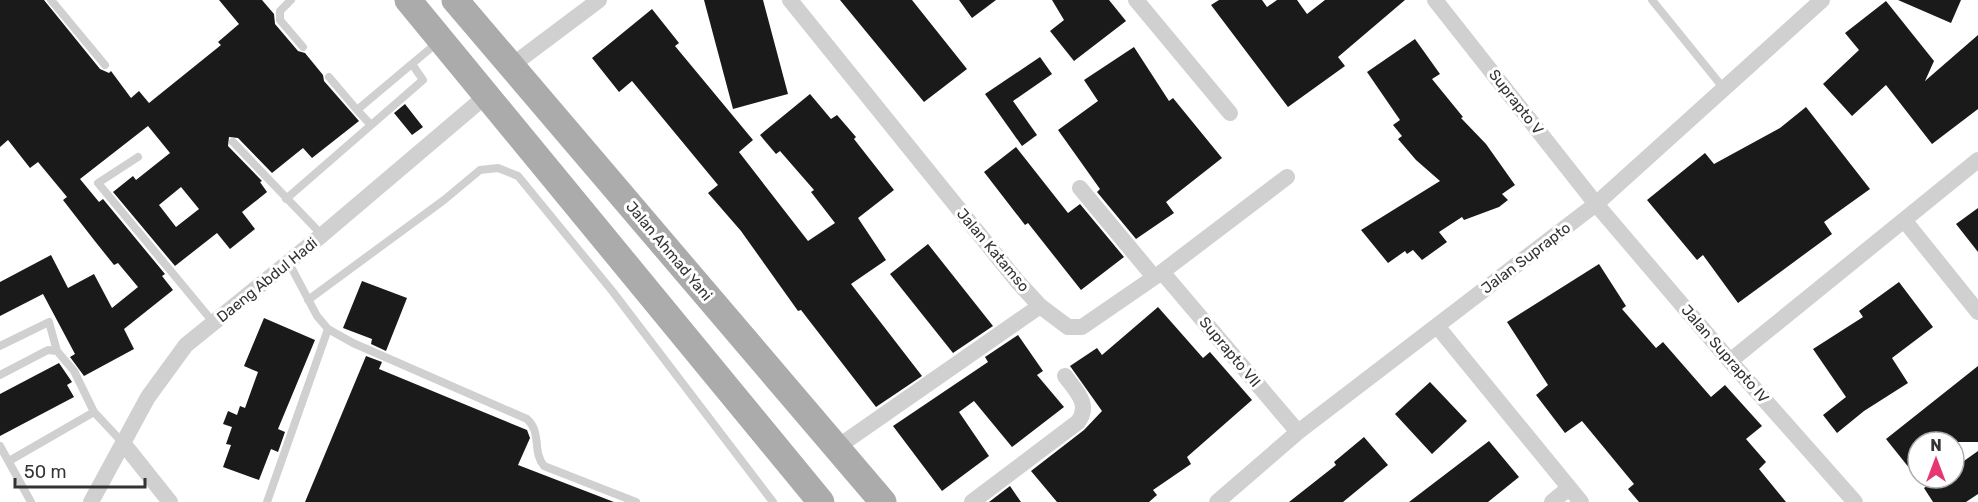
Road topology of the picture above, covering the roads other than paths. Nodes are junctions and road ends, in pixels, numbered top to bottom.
1 (51, 0) edge
2 (291, 0) edge
3 (408, 0) edge
4 (455, 0) edge
5 (599, 0) edge
6 (790, 0) edge
7 (1136, 0) edge
8 (1435, 0) edge
9 (1652, 0) edge
10 (1822, 0) edge
11 (441, 40) junction
12 (303, 47) dead end
13 (412, 64) junction
14 (105, 65) dead end
15 (511, 66) junction
16 (329, 77) dead end
17 (1725, 90) junction
18 (487, 95) junction
19 (357, 110) junction
20 (1230, 113) dead end
21 (371, 125) junction
22 (233, 142) dead end
23 (138, 157) dead end
24 (1978, 160) edge
25 (1287, 177) dead end
26 (1080, 188) dead end
27 (285, 199) junction
28 (1596, 204) junction
29 (1904, 220) junction
30 (322, 235) junction
31 (289, 262) junction
32 (1158, 274) junction
33 (308, 300) junction
34 (1040, 306) junction
35 (1978, 312) edge
36 (723, 315) junction
37 (213, 322) junction
38 (1437, 326) junction
39 (328, 329) junction
40 (687, 342) junction
41 (0, 346) edge
42 (57, 351) junction
43 (1730, 361) junction
44 (0, 375) edge
45 (1065, 376) dead end
46 (94, 412) junction
47 (1298, 432) junction
48 (123, 443) junction
49 (0, 446) edge
50 (836, 448) junction
51 (9, 462) junction
52 (1569, 488) junction
53 (31, 502) edge
54 (91, 502) edge
55 (170, 502) edge
56 (267, 502) edge
57 (636, 502) edge
58 (774, 502) edge
59 (821, 502) edge
60 (883, 502) edge
61 (972, 502) edge
62 (1217, 502) edge
63 (1552, 502) edge
64 (1581, 502) edge
65 (1855, 502) edge

1 - 14 lane
2 - 12 lane
3 - 11 main road
4 - 15 main road, Jalan Ahmad Yani
5 - 15 street
6 - 34 street, Jalan Katamso
7 - 20 street
8 - 28 street, Suprapto V
9 - 17 lane
10 - 17 street, Jalan Suprapto
11 - 13 lane
11 - 18 main road
13 - 19 lane
13 - 21 lane
15 - 36 main road, Jalan Ahmad Yani
16 - 19 lane
17 - 28 street, Jalan Suprapto
18 - 30 street, Daeng Abdul Hadi
18 - 40 main road
19 - 21 lane
21 - 27 lane
22 - 27 lane
23 - 37 lane
24 - 29 street
25 - 32 street
26 - 32 street, Suprapto VII
27 - 30 lane
28 - 38 street, Jalan Suprapto
28 - 43 street, Jalan Suprapto IV
29 - 35 street
29 - 43 street
30 - 31 street, Daeng Abdul Hadi
31 - 33 lane
31 - 37 street, Daeng Abdul Hadi
32 - 34 street
32 - 47 street, Suprapto VII
33 - 39 lane
33 - 58 lane
34 - 50 street, Jalan Katamso
36 - 40 main road
36 - 50 main road, Jalan Ahmad Yani
37 - 48 street, Daeng Abdul Hadi
38 - 47 street, Jalan Suprapto
38 - 52 street
39 - 56 lane
39 - 57 lane
40 - 59 main road
41 - 42 lane
42 - 44 lane
42 - 46 lane
43 - 65 street, Jalan Suprapto IV
45 - 61 street
46 - 48 lane
46 - 51 lane
47 - 62 street, Jalan Suprapto
48 - 54 street, Daeng Abdul Hadi
48 - 55 street
49 - 51 lane
50 - 60 main road, Jalan Ahmad Yani
51 - 53 lane
52 - 63 street
52 - 64 street

